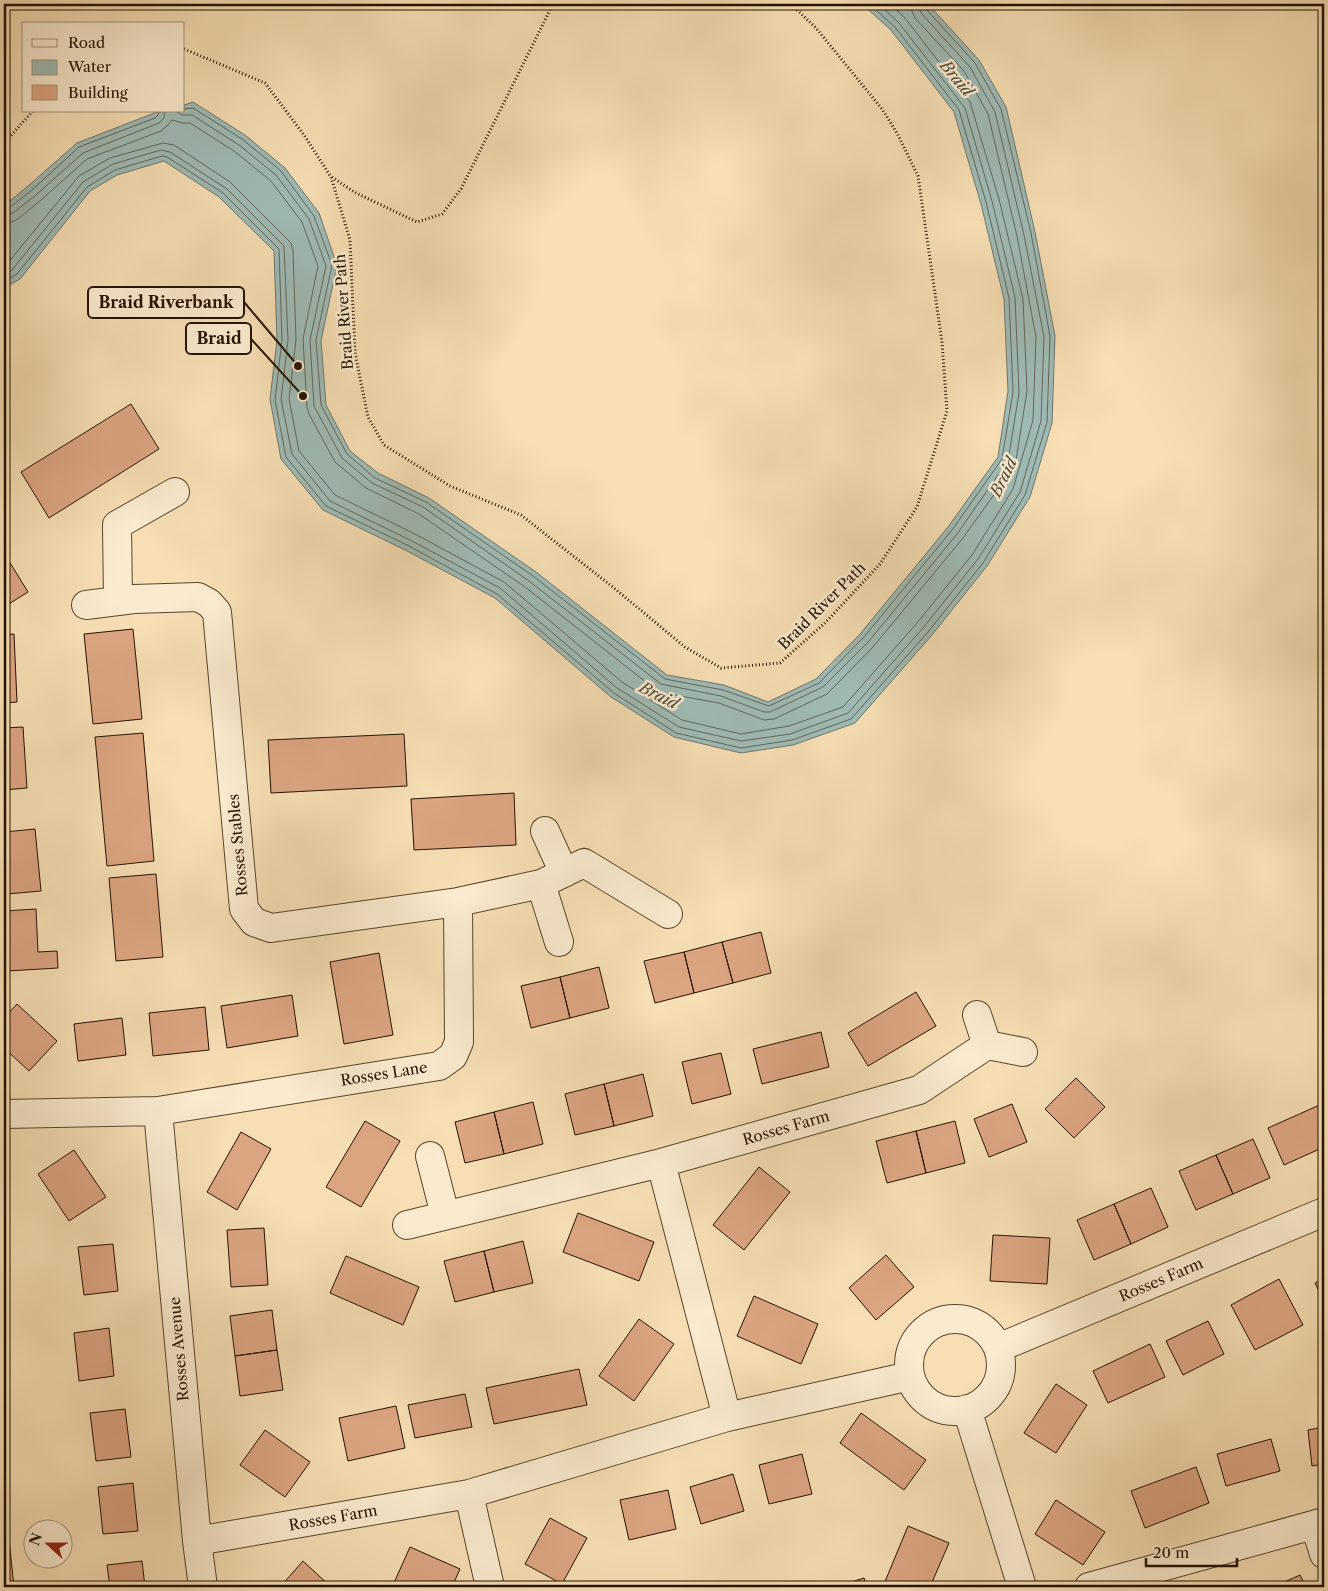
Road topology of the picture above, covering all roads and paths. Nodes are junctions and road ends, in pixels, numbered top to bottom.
1 (553, 4) edge
2 (791, 4) edge
3 (185, 49) edge
4 (32, 112) edge
5 (4, 143) edge
6 (331, 177) junction
7 (175, 492) dead end
8 (118, 601) junction
9 (86, 605) dead end
10 (545, 831) dead end
11 (563, 873) junction
12 (458, 902) junction
13 (668, 914) dead end
14 (558, 942) dead end
15 (978, 1015) dead end
16 (987, 1045) junction
17 (1023, 1052) dead end
18 (158, 1111) junction
19 (4, 1114) edge
20 (430, 1156) dead end
21 (661, 1163) junction
22 (1324, 1212) edge
23 (445, 1215) junction
24 (407, 1225) dead end
25 (998, 1348) junction
26 (910, 1376) junction
27 (967, 1410) junction
28 (727, 1417) junction
29 (469, 1494) junction
30 (1319, 1524) edge
31 (196, 1541) junction
32 (1324, 1554) edge
33 (203, 1587) edge
34 (490, 1587) edge
35 (1022, 1587) edge
36 (1089, 1587) edge

1 - 6 path, Braid River Path
2 - 6 path, Braid River Path
3 - 6 path, Braid River Path
4 - 5 path
7 - 8 street
8 - 9 street, Rosses Stables
8 - 12 street, Rosses Stables
10 - 11 street
11 - 12 street, Rosses Stables
11 - 13 street
11 - 14 street
12 - 18 street, Rosses Lane
15 - 16 street
16 - 17 street
16 - 21 street, Rosses Farm
18 - 19 street, Rosses Lane
18 - 31 street, Rosses Avenue
20 - 23 street
21 - 23 street, Rosses Farm
21 - 28 street
22 - 25 street, Rosses Farm
23 - 24 street, Rosses Farm
25 - 26 street
25 - 27 street
26 - 27 street
26 - 28 street, Rosses Farm
27 - 35 street
28 - 29 street, Rosses Farm
29 - 31 street, Rosses Farm
29 - 34 street
30 - 32 street
30 - 36 street
31 - 33 street, Rosses Avenue

